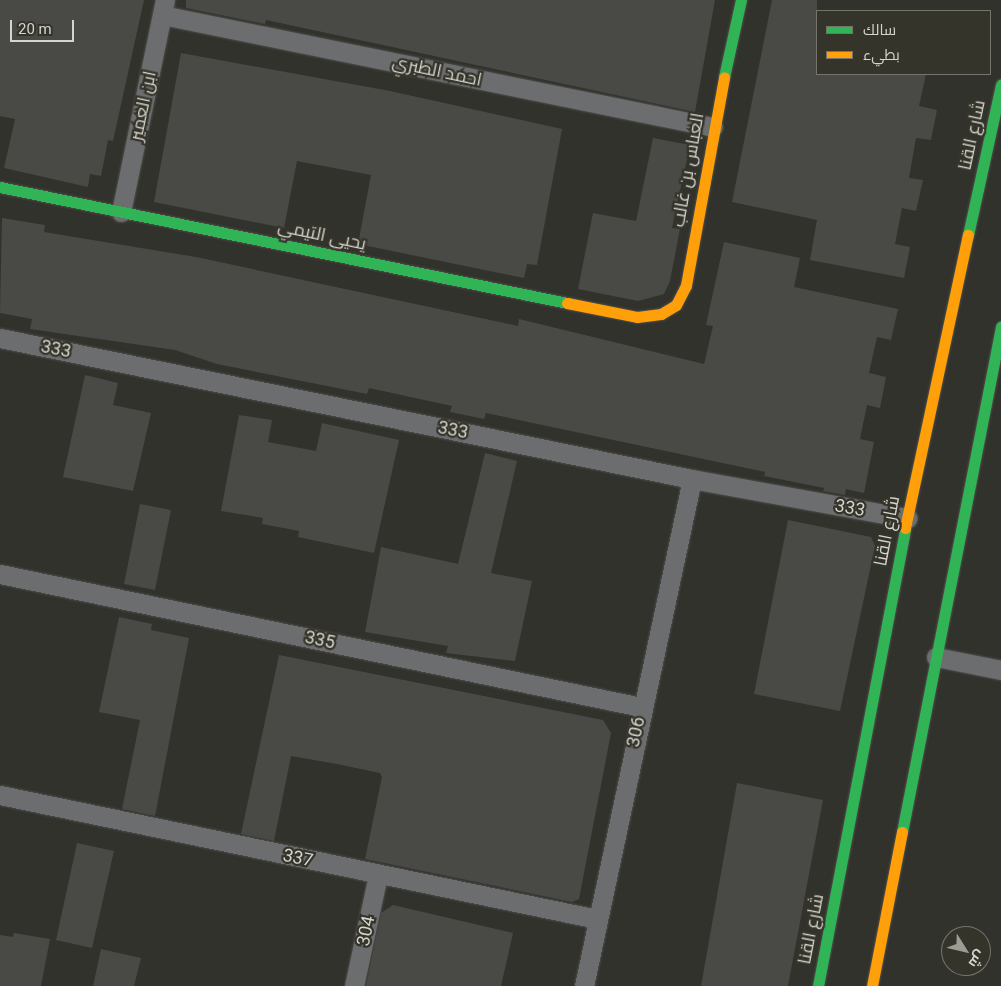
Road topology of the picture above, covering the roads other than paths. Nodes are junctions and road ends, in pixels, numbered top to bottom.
1 (741, 0) edge
2 (163, 7) edge
3 (1001, 85) edge
4 (713, 127) junction
5 (0, 187) edge
6 (121, 212) junction
7 (637, 317) joint
8 (1001, 327) edge
9 (0, 338) edge
10 (692, 479) junction
11 (907, 518) junction
12 (0, 574) edge
13 (936, 657) junction
14 (1001, 670) edge
15 (641, 707) junction
16 (0, 795) edge
17 (378, 875) junction
18 (597, 919) junction
19 (354, 986) edge
20 (584, 986) edge
21 (818, 986) edge
22 (872, 986) edge

1 - 4 street, العباس بن غالب
2 - 4 street, احمد الطبري
2 - 6 street, ابن العمير
3 - 11 street, شارع القنا
4 - 7 street, العباس بن غالب
5 - 6 street, يحيى التيمي
6 - 7 street, يحيى التيمي
8 - 13 street
9 - 10 street, 333
10 - 11 street, 333
10 - 15 street, 306
11 - 21 street, شارع القنا
12 - 15 street, 335
13 - 14 street
13 - 22 street
15 - 18 street, 306
16 - 17 street, 337
17 - 18 street, 337
17 - 19 street, 304
18 - 20 street, 306

